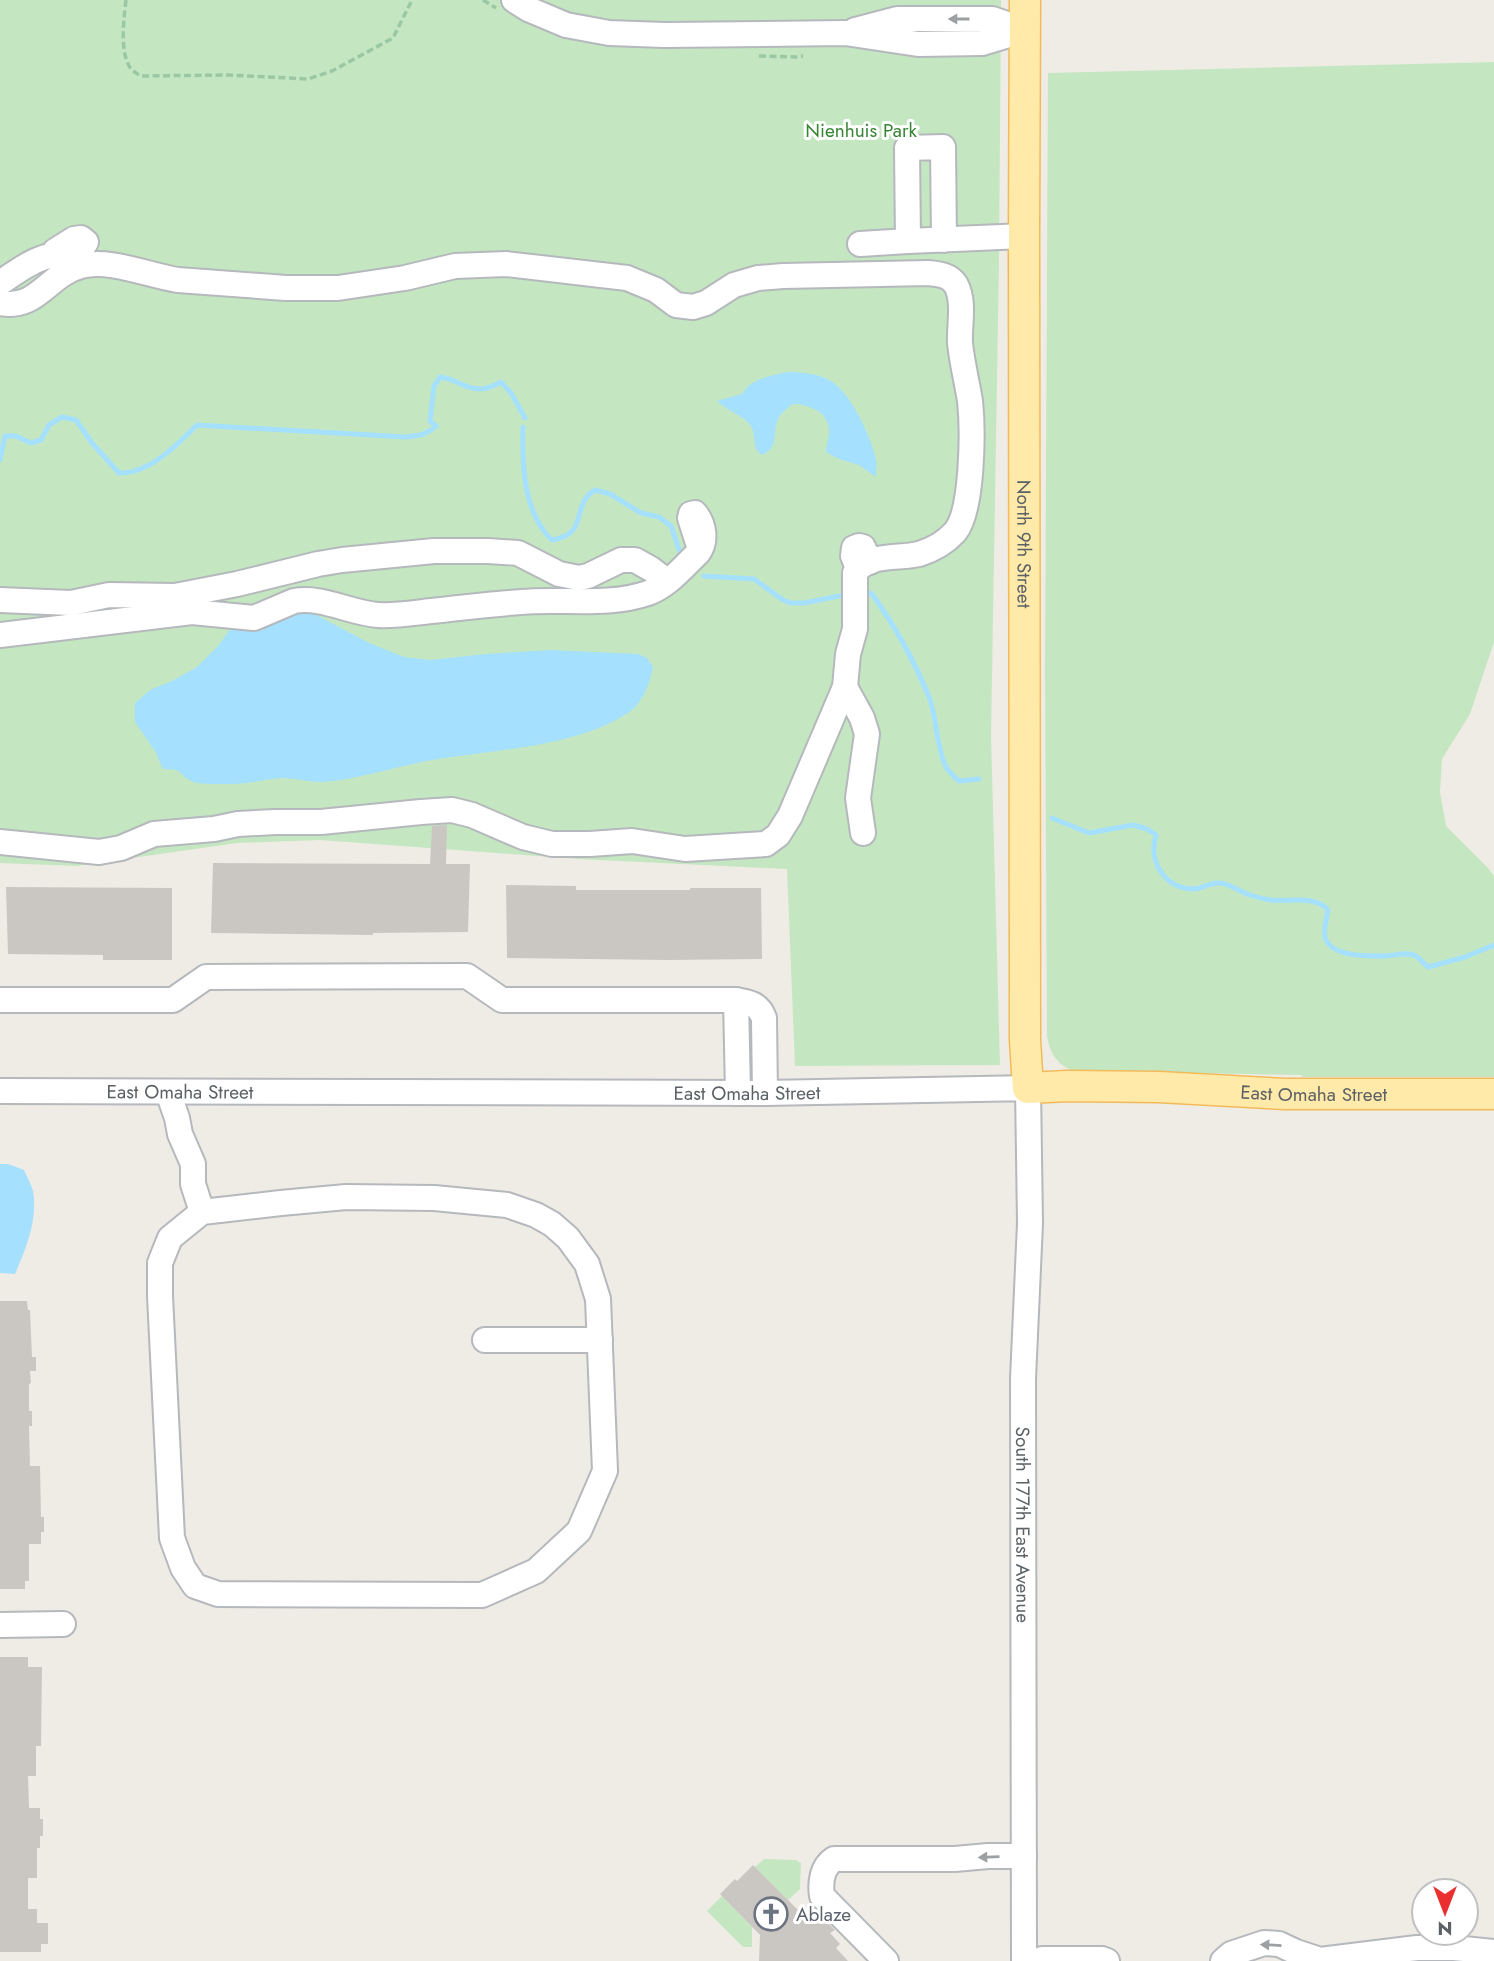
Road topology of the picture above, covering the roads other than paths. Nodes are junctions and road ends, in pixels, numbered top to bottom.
1 (514, 0) edge
2 (1026, 0) edge
3 (1025, 30) junction
4 (1024, 236) junction
5 (944, 240) junction
6 (908, 241) junction
7 (860, 244) dead end
8 (55, 251) dead end
9 (0, 283) edge
10 (0, 303) edge
11 (698, 553) dead end
12 (667, 581) junction
13 (0, 600) edge
14 (0, 635) edge
15 (845, 687) junction
16 (863, 833) dead end
17 (0, 842) edge
18 (0, 1000) edge
19 (736, 1000) junction
20 (737, 1050) junction
21 (764, 1050) junction
22 (1028, 1088) junction
23 (0, 1091) edge
24 (168, 1092) junction
25 (737, 1093) junction
26 (765, 1093) junction
27 (1494, 1094) edge
28 (202, 1212) junction
29 (485, 1340) dead end
30 (600, 1340) junction
31 (63, 1624) dead end
32 (0, 1625) edge
33 (1024, 1856) junction
34 (1494, 1952) edge
35 (1093, 1960) edge
36 (886, 1961) edge
37 (1024, 1961) edge
38 (1039, 1961) edge
39 (1223, 1961) edge
40 (1319, 1961) edge

1 - 3 street
2 - 3 main road, North 9th Street
3 - 4 main road, North 9th Street
4 - 5 street
4 - 22 main road, North 9th Street
5 - 6 street
5 - 6 street
6 - 7 street
8 - 9 street
10 - 15 street
11 - 12 street
12 - 13 street
12 - 14 street
15 - 16 street
15 - 17 street
18 - 19 street
19 - 20 street
19 - 21 street
20 - 21 street
20 - 25 street
21 - 26 street
22 - 26 street, East Omaha Street
22 - 27 main road, East Omaha Street
22 - 33 street, South 177th East Avenue
23 - 24 street, East Omaha Street
24 - 25 street, East Omaha Street
24 - 28 street
25 - 26 street, East Omaha Street
28 - 30 street
28 - 30 street
29 - 30 street
31 - 32 street
33 -> 36 street
33 - 37 street, South 177th East Avenue
34 - 40 street
35 - 38 street
40 -> 39 street

